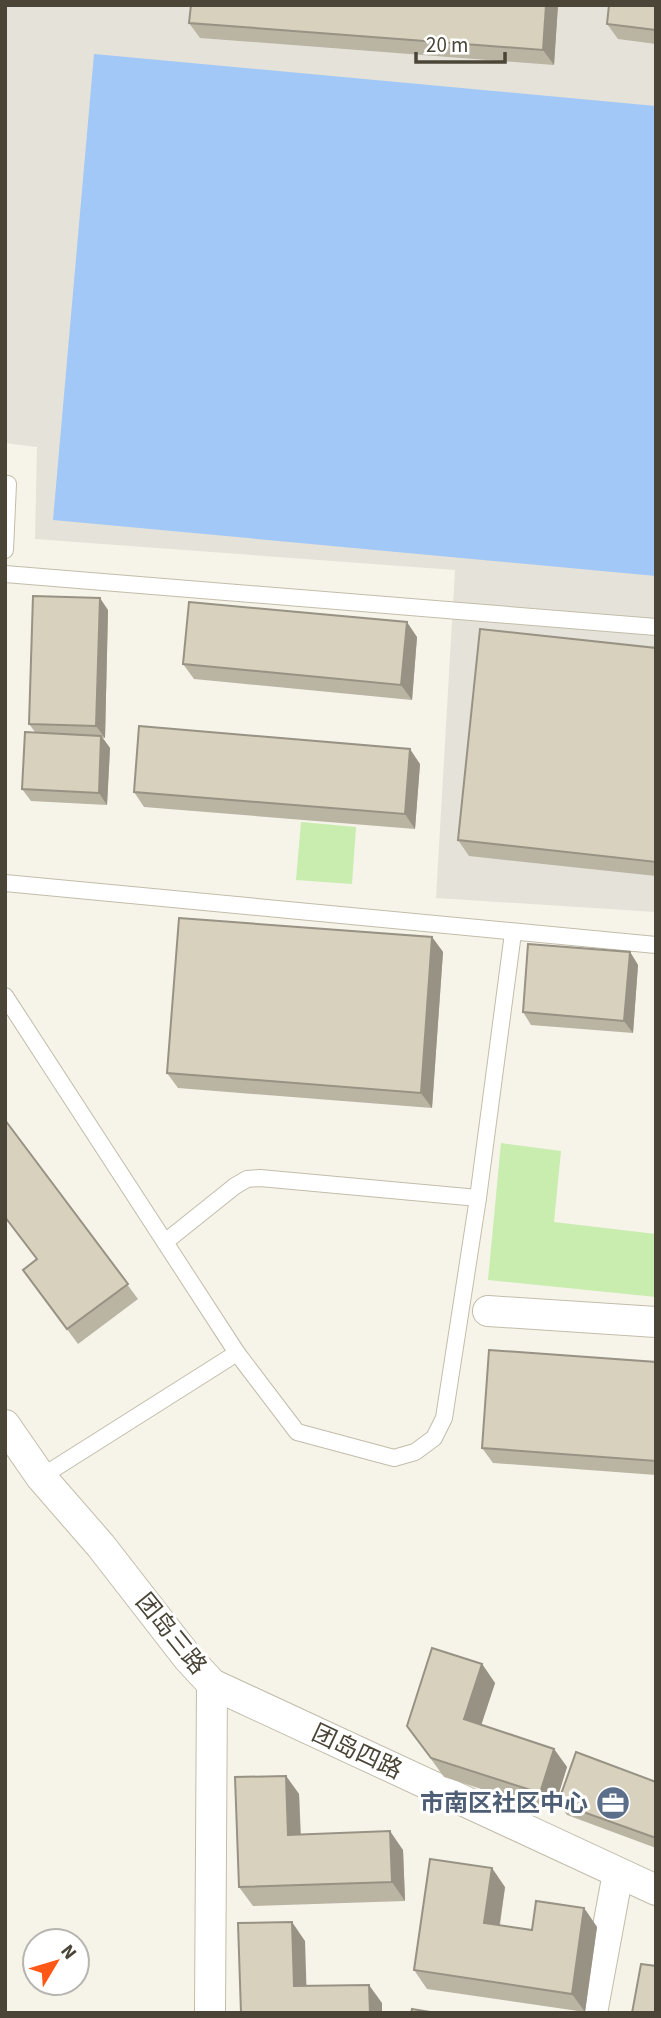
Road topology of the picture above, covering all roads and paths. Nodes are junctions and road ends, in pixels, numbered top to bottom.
1 (8, 484) dead end
2 (5, 550) edge
3 (5, 574) edge
4 (656, 627) edge
5 (5, 883) edge
6 (513, 933) junction
7 (656, 945) edge
8 (5, 996) edge
9 (478, 1198) junction
10 (165, 1242) junction
11 (488, 1311) dead end
12 (656, 1322) edge
13 (237, 1353) junction
14 (5, 1425) edge
15 (41, 1477) junction
16 (212, 1684) junction
17 (618, 1873) junction
18 (656, 1890) edge
19 (210, 2013) edge
20 (592, 2013) edge

1 - 2 lane
3 - 4 lane
5 - 6 lane
6 - 7 lane
6 - 9 lane
8 - 10 lane
9 - 10 lane
9 - 13 lane
10 - 13 lane
11 - 12 street
13 - 15 lane
14 - 15 street, 团岛三路
15 - 16 street, 团岛三路
16 - 17 street, 团岛四路
16 - 19 street, 团岛三路
17 - 18 street, 团岛四路
17 - 20 street

